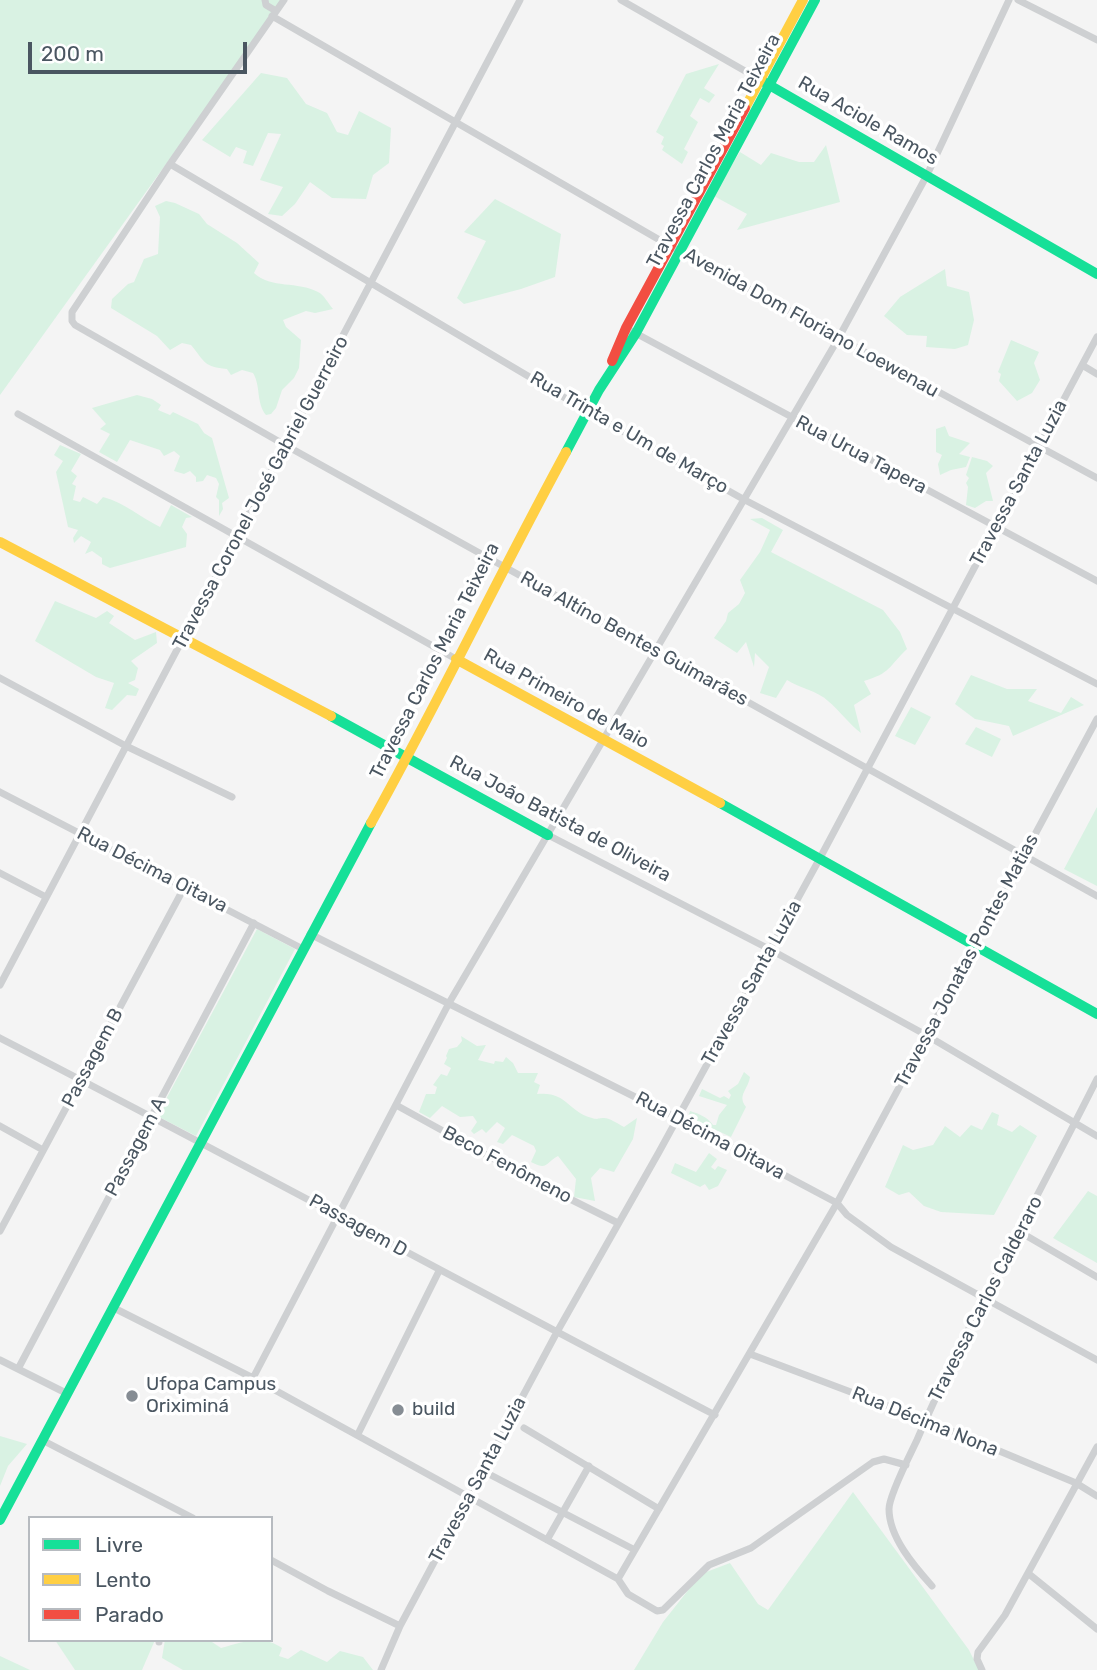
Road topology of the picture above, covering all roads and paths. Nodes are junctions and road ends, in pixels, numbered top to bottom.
1 (265, 0) edge
2 (284, 0) edge
3 (520, 0) edge
4 (621, 0) edge
5 (803, 0) edge
6 (815, 0) edge
7 (1009, 0) edge
8 (1018, 0) edge
9 (274, 13) junction
10 (1097, 40) edge
11 (759, 79) junction
12 (769, 85) junction
13 (456, 124) junction
14 (170, 164) junction
15 (926, 175) junction
16 (675, 248) junction
17 (1097, 274) edge
18 (372, 284) junction
19 (631, 330) junction
20 (1097, 337) edge
21 (838, 339) junction
22 (1082, 365) junction
23 (1097, 373) edge
24 (587, 411) junction
25 (18, 414) dead end
26 (792, 418) junction
27 (285, 445) junction
28 (1038, 446) junction
29 (1097, 478) edge
30 (743, 499) junction
31 (997, 527) junction
32 (236, 537) junction
33 (0, 542) edge
34 (504, 566) junction
35 (1097, 581) edge
36 (953, 607) junction
37 (183, 638) junction
38 (655, 651) junction
39 (456, 659) junction
40 (0, 678) edge
41 (1097, 684) edge
42 (1097, 719) edge
43 (604, 740) junction
44 (126, 746) junction
45 (408, 756) junction
46 (868, 768) junction
47 (0, 792) edge
48 (232, 797) dead end
49 (81, 834) junction
50 (548, 835) junction
51 (1024, 855) junction
52 (820, 858) junction
53 (0, 873) edge
54 (185, 886) junction
55 (1097, 896) edge
56 (46, 897) junction
57 (254, 923) junction
58 (310, 934) junction
59 (976, 947) junction
60 (303, 948) junction
61 (771, 950) junction
62 (0, 985) edge
63 (449, 1003) junction
64 (1097, 1014) edge
65 (926, 1035) junction
66 (0, 1038) edge
67 (1097, 1079) edge
68 (82, 1080) junction
69 (396, 1105) junction
70 (152, 1118) junction
71 (677, 1118) junction
72 (1075, 1124) junction
73 (0, 1126) edge
74 (1097, 1136) edge
75 (201, 1142) junction
76 (43, 1150) junction
77 (837, 1203) junction
78 (338, 1214) junction
79 (618, 1223) junction
80 (0, 1231) edge
81 (1020, 1232) junction
82 (439, 1271) junction
83 (1097, 1277) edge
84 (984, 1298) junction
85 (112, 1307) junction
86 (556, 1332) junction
87 (750, 1354) junction
88 (0, 1360) edge
89 (1097, 1360) edge
90 (18, 1369) junction
91 (253, 1378) junction
92 (66, 1393) junction
93 (715, 1415) junction
94 (925, 1420) junction
95 (524, 1428) dead end
96 (358, 1434) junction
97 (42, 1440) junction
98 (1097, 1447) edge
99 (906, 1465) junction
100 (589, 1466) junction
101 (483, 1471) junction
102 (1076, 1483) junction
103 (1097, 1496) edge
104 (469, 1497) junction
105 (659, 1509) junction
106 (562, 1511) junction
107 (190, 1516) edge
108 (0, 1520) edge
109 (547, 1540) junction
110 (635, 1550) junction
111 (273, 1561) edge
112 (1029, 1574) junction
113 (618, 1579) junction
114 (932, 1586) dead end
115 (400, 1626) junction
116 (1097, 1629) edge
117 (381, 1670) edge
118 (982, 1670) edge

1 - 9 street, Avenida Dom Floriano Loewenau
2 - 9 street
3 - 13 street, Travessa Coronel José Gabriel Guerreiro
4 - 11 street, Rua Aciole Ramos
5 - 11 main road, Travessa Carlos Maria Teixeira
6 - 12 main road, Travessa Carlos Maria Teixeira
7 - 15 street
8 - 10 street
9 - 13 street, Avenida Dom Floriano Loewenau
9 - 14 street
11 - 12 main road, Rua Aciole Ramos
11 - 16 main road, Travessa Carlos Maria Teixeira
12 - 15 main road, Rua Aciole Ramos
12 - 16 main road, Travessa Carlos Maria Teixeira
13 - 16 street, Avenida Dom Floriano Loewenau
13 - 18 street, Travessa Coronel José Gabriel Guerreiro
14 - 18 street, Rua Trinta e Um de Março
14 - 27 street, Rua Altíno Bentes Guimarães
15 - 17 main road, Rua Aciole Ramos
15 - 21 street
16 - 19 main road, Travessa Carlos Maria Teixeira
16 - 21 street, Avenida Dom Floriano Loewenau
18 - 24 street, Rua Trinta e Um de Março
18 - 27 street, Travessa Coronel José Gabriel Guerreiro
19 - 24 main road, Travessa Carlos Maria Teixeira
19 - 26 street, Rua Urua Tapera
20 - 22 street, Travessa Santa Luzia
21 - 26 street
21 - 28 street, Avenida Dom Floriano Loewenau
22 - 23 street
22 - 28 street, Travessa Santa Luzia
24 - 30 street, Rua Trinta e Um de Março
24 - 34 main road, Travessa Carlos Maria Teixeira
25 - 32 street, Rua Primeiro de Maio
26 - 30 street
26 - 31 street, Rua Urua Tapera
27 - 32 street, Travessa Coronel José Gabriel Guerreiro
27 - 34 street, Rua Altíno Bentes Guimarães
28 - 29 street, Avenida Dom Floriano Loewenau
28 - 31 street, Travessa Santa Luzia
30 - 36 street, Rua Trinta e Um de Março
30 - 38 street
31 - 35 street, Rua Urua Tapera
31 - 36 street, Travessa Santa Luzia
32 - 37 street, Travessa Coronel José Gabriel Guerreiro
32 - 39 street, Rua Primeiro de Maio
33 - 37 main road, Rua João Batista de Oliveira
34 - 38 street, Rua Altíno Bentes Guimarães
34 - 39 main road, Travessa Carlos Maria Teixeira
36 - 41 street, Rua Trinta e Um de Março
36 - 46 street, Travessa Santa Luzia
37 - 44 street, Travessa Coronel José Gabriel Guerreiro
37 - 45 main road, Rua João Batista de Oliveira
38 - 43 street
38 - 46 street, Rua Altíno Bentes Guimarães
39 - 43 main road, Rua Primeiro de Maio
39 - 45 main road, Travessa Carlos Maria Teixeira
40 - 44 street
42 - 51 street, Travessa Jonatas Pontes Matias
43 - 50 street
43 - 52 main road, Rua Primeiro de Maio
44 - 48 street
44 - 49 street, Travessa Coronel José Gabriel Guerreiro
45 - 50 main road, Rua João Batista de Oliveira
45 - 58 main road, Travessa Carlos Maria Teixeira
46 - 51 street, Rua Altíno Bentes Guimarães
46 - 52 street, Travessa Santa Luzia
47 - 49 street, Rua Décima Oitava
49 - 54 street, Rua Décima Oitava
49 - 56 street, Travessa Coronel José Gabriel Guerreiro
50 - 61 street, Rua João Batista de Oliveira
50 - 63 street
51 - 55 street, Rua Altíno Bentes Guimarães
51 - 59 street, Travessa Jonatas Pontes Matias
52 - 59 main road, Rua Primeiro de Maio
52 - 61 street, Travessa Santa Luzia
53 - 56 street
54 - 57 street, Rua Décima Oitava
54 - 68 street, Passagem B
56 - 62 street, Travessa Coronel José Gabriel Guerreiro
57 - 60 street, Rua Décima Oitava
57 - 70 street, Passagem A
58 - 60 main road, Travessa Carlos Maria Teixeira
58 - 63 street, Rua Décima Oitava
59 - 64 main road, Rua Primeiro de Maio
59 - 65 street, Travessa Jonatas Pontes Matias
60 - 75 main road, Travessa Carlos Maria Teixeira
61 - 65 street, Rua João Batista de Oliveira
61 - 71 street, Travessa Santa Luzia
63 - 69 street
63 - 71 street, Rua Décima Oitava
65 - 72 street, Rua João Batista de Oliveira
65 - 77 street, Travessa Jonatas Pontes Matias
66 - 68 street, Passagem D
67 - 72 street, Travessa Carlos Calderaro
68 - 70 street, Passagem D
68 - 76 street, Passagem B
69 - 78 street
69 - 79 street, Beco Fenômeno
70 - 75 street, Passagem D
70 - 90 street, Passagem A
71 - 77 street, Rua Décima Oitava
71 - 79 street, Travessa Santa Luzia
72 - 74 street, Rua João Batista de Oliveira
72 - 81 street, Travessa Carlos Calderaro
73 - 76 street
75 - 78 street, Passagem D
75 - 85 main road, Travessa Carlos Maria Teixeira
76 - 80 street, Passagem B
77 - 84 street, Rua Décima Oitava
77 - 87 street
78 - 82 street, Passagem D
78 - 91 street
79 - 86 street, Travessa Santa Luzia
81 - 83 street
81 - 84 street, Travessa Carlos Calderaro
82 - 86 street, Passagem D
82 - 96 street
84 - 89 street, Rua Décima Oitava
84 - 94 street, Travessa Carlos Calderaro
85 - 91 street
85 - 92 main road, Travessa Carlos Maria Teixeira
86 - 93 street, Passagem D
86 - 101 street, Travessa Santa Luzia
87 - 93 street
87 - 94 street, Rua Décima Nona
88 - 90 street
90 - 92 street
91 - 96 street
92 - 97 main road, Travessa Carlos Maria Teixeira
93 - 105 street
94 - 99 street, Travessa Carlos Calderaro
94 - 102 street, Rua Décima Nona
95 - 100 street
96 - 104 street
97 - 107 street
97 - 108 main road, Travessa Carlos Maria Teixeira
98 - 102 street
99 - 113 street
99 - 114 street, Travessa Carlos Calderaro
100 - 105 street
100 - 106 street
101 - 104 street, Travessa Santa Luzia
101 - 106 street
102 - 103 street, Rua Décima Nona
102 - 112 street
104 - 109 street
104 - 115 street, Travessa Santa Luzia
105 - 110 street
106 - 109 street
106 - 110 street
109 - 113 street
110 - 113 street
111 - 115 street
112 - 116 street
112 - 118 street
115 - 117 street, Travessa Santa Luzia

